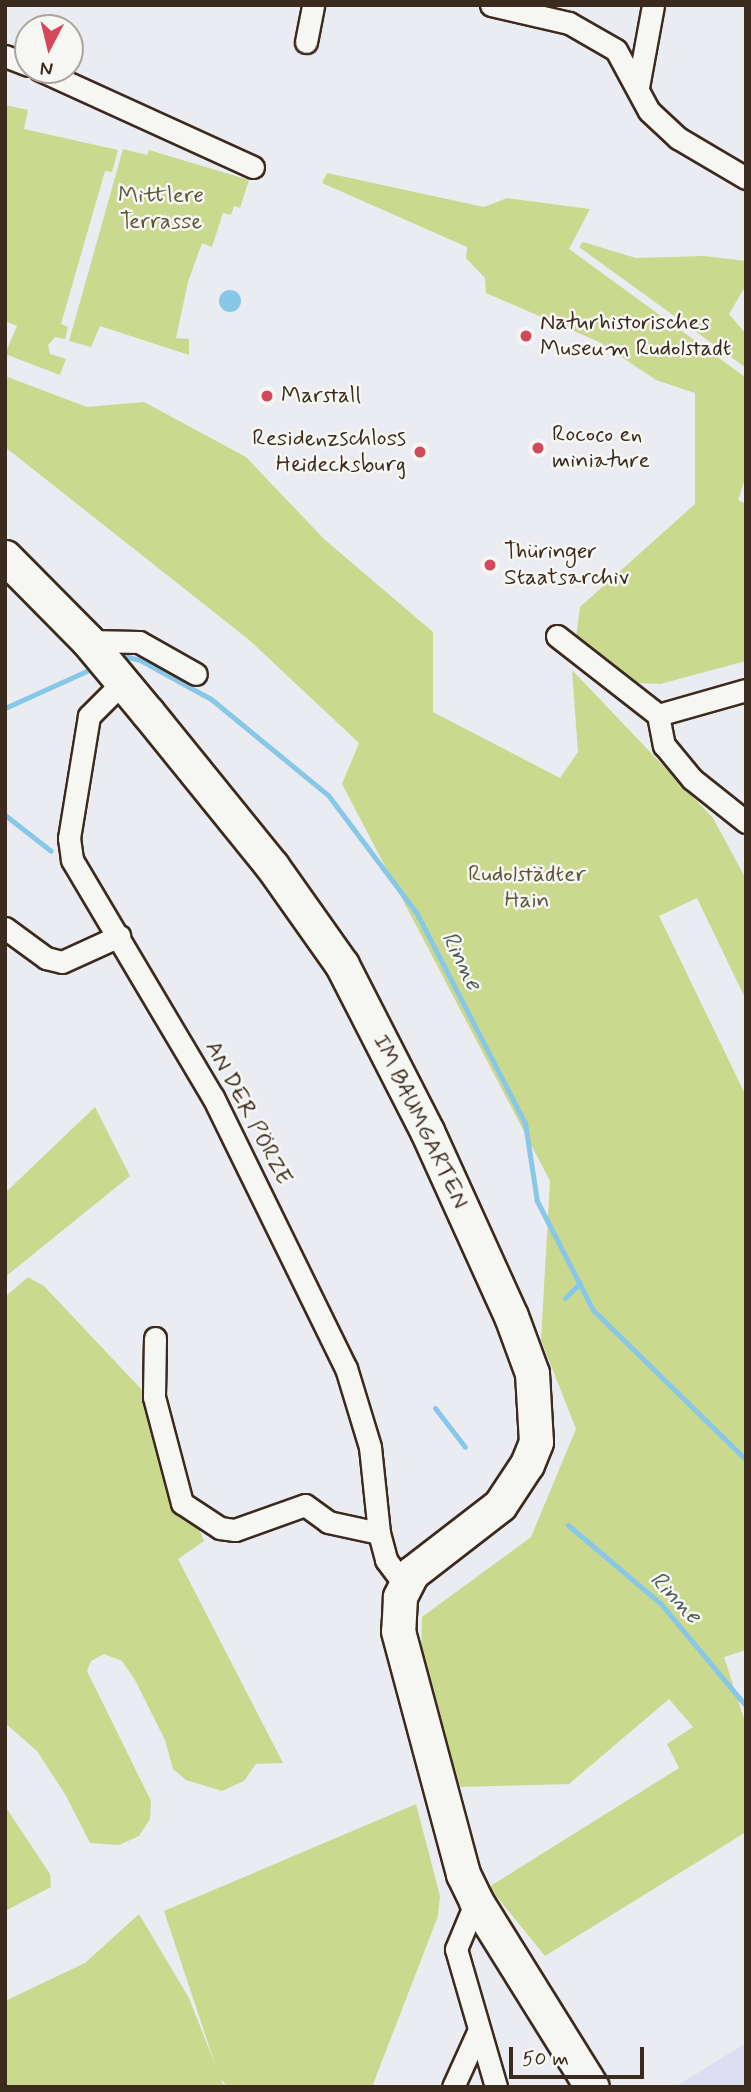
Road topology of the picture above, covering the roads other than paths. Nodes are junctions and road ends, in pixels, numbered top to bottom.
1 (313, 5) edge
2 (491, 5) edge
3 (653, 5) edge
4 (306, 41) dead end
5 (71, 84) edge
6 (638, 87) junction
7 (253, 167) dead end
8 (746, 178) edge
9 (5, 557) edge
10 (557, 636) dead end
11 (106, 663) junction
12 (197, 674) dead end
13 (746, 690) edge
14 (658, 715) junction
15 (746, 822) edge
16 (5, 928) edge
17 (119, 936) junction
18 (155, 1338) dead end
19 (379, 1534) junction
20 (405, 1585) junction
21 (475, 1901) junction
22 (478, 2032) junction
23 (453, 2087) edge
24 (496, 2087) edge
25 (592, 2087) edge

1 - 4 street
2 - 6 street
3 - 6 street
5 - 7 street
6 - 8 street
9 - 11 main road, IM BAUMGARTEN
10 - 14 street
11 - 12 street
11 - 17 street, AN DER PÖRZE
11 - 20 main road, IM BAUMGARTEN
13 - 14 street
14 - 15 street
16 - 17 street
17 - 19 street, AN DER PÖRZE
18 - 19 street
19 - 20 street, AN DER PÖRZE
20 - 21 main road
21 - 22 street
21 - 25 main road
22 - 23 street
22 - 24 street

